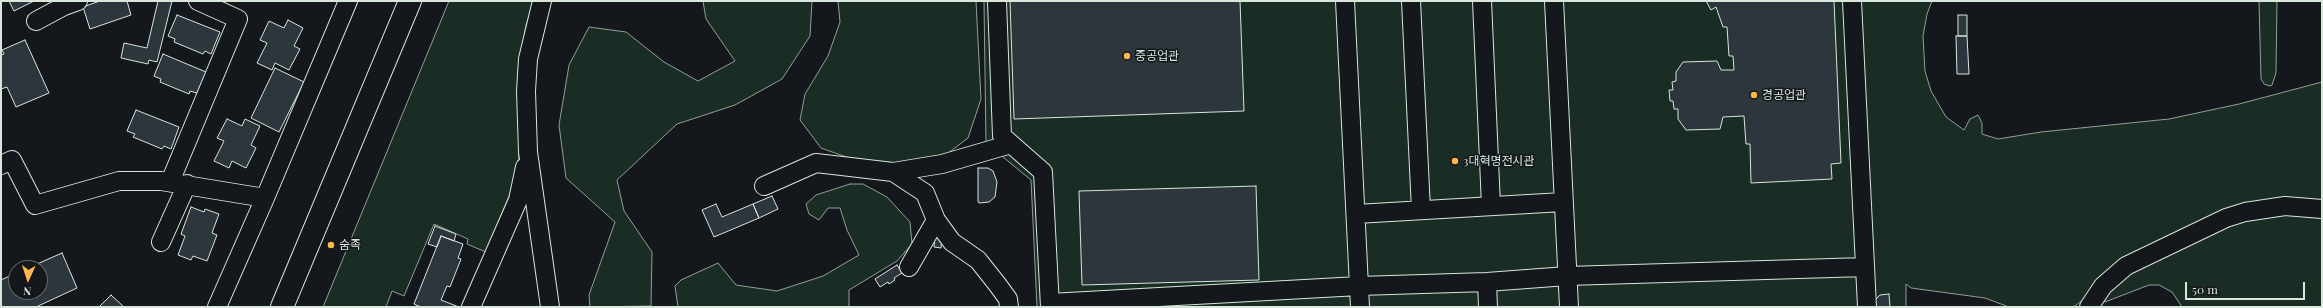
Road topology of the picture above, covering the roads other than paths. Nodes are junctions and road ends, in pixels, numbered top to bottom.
1 (78, 1) edge
2 (198, 1) edge
3 (348, 1) edge
4 (410, 1) edge
5 (542, 1) edge
6 (997, 1) edge
7 (1345, 1) edge
8 (1411, 1) edge
9 (1482, 1) edge
10 (1554, 1) edge
11 (1852, 1) edge
12 (36, 21) dead end
13 (1011, 144) junction
14 (528, 152) junction
15 (1, 165) edge
16 (893, 172) junction
17 (178, 183) junction
18 (764, 186) dead end
19 (266, 198) junction
20 (1563, 202) junction
21 (1491, 206) junction
22 (2322, 208) edge
23 (1421, 210) junction
24 (1356, 214) junction
25 (936, 220) junction
26 (161, 242) dead end
27 (909, 267) dead end
28 (1865, 267) junction
29 (1567, 276) junction
30 (1487, 282) junction
31 (1359, 286) junction
32 (1050, 305) edge
33 (217, 307) edge
34 (282, 307) edge
35 (471, 307) edge
36 (550, 307) edge
37 (1009, 307) edge
38 (1360, 307) edge
39 (1488, 307) edge
40 (1569, 307) edge
41 (1867, 307) edge
42 (2089, 307) edge

1 - 12 street
2 - 17 street
3 - 19 street
4 - 34 main road
5 - 14 street
6 - 13 street
7 - 24 street
8 - 23 street
9 - 21 street
10 - 20 street
11 - 28 street
13 - 16 street
13 - 32 street
14 - 35 street
14 - 36 street
15 - 17 street
16 - 18 street
16 - 25 street
17 - 19 street
17 - 26 street
19 - 33 street
20 - 21 street
20 - 29 street
21 - 23 street
22 - 42 street
23 - 24 street
24 - 31 street
25 - 27 street
25 - 37 street
28 - 29 street
28 - 41 street
29 - 30 street
29 - 40 street
30 - 31 street
30 - 39 street
31 - 32 street
31 - 38 street

